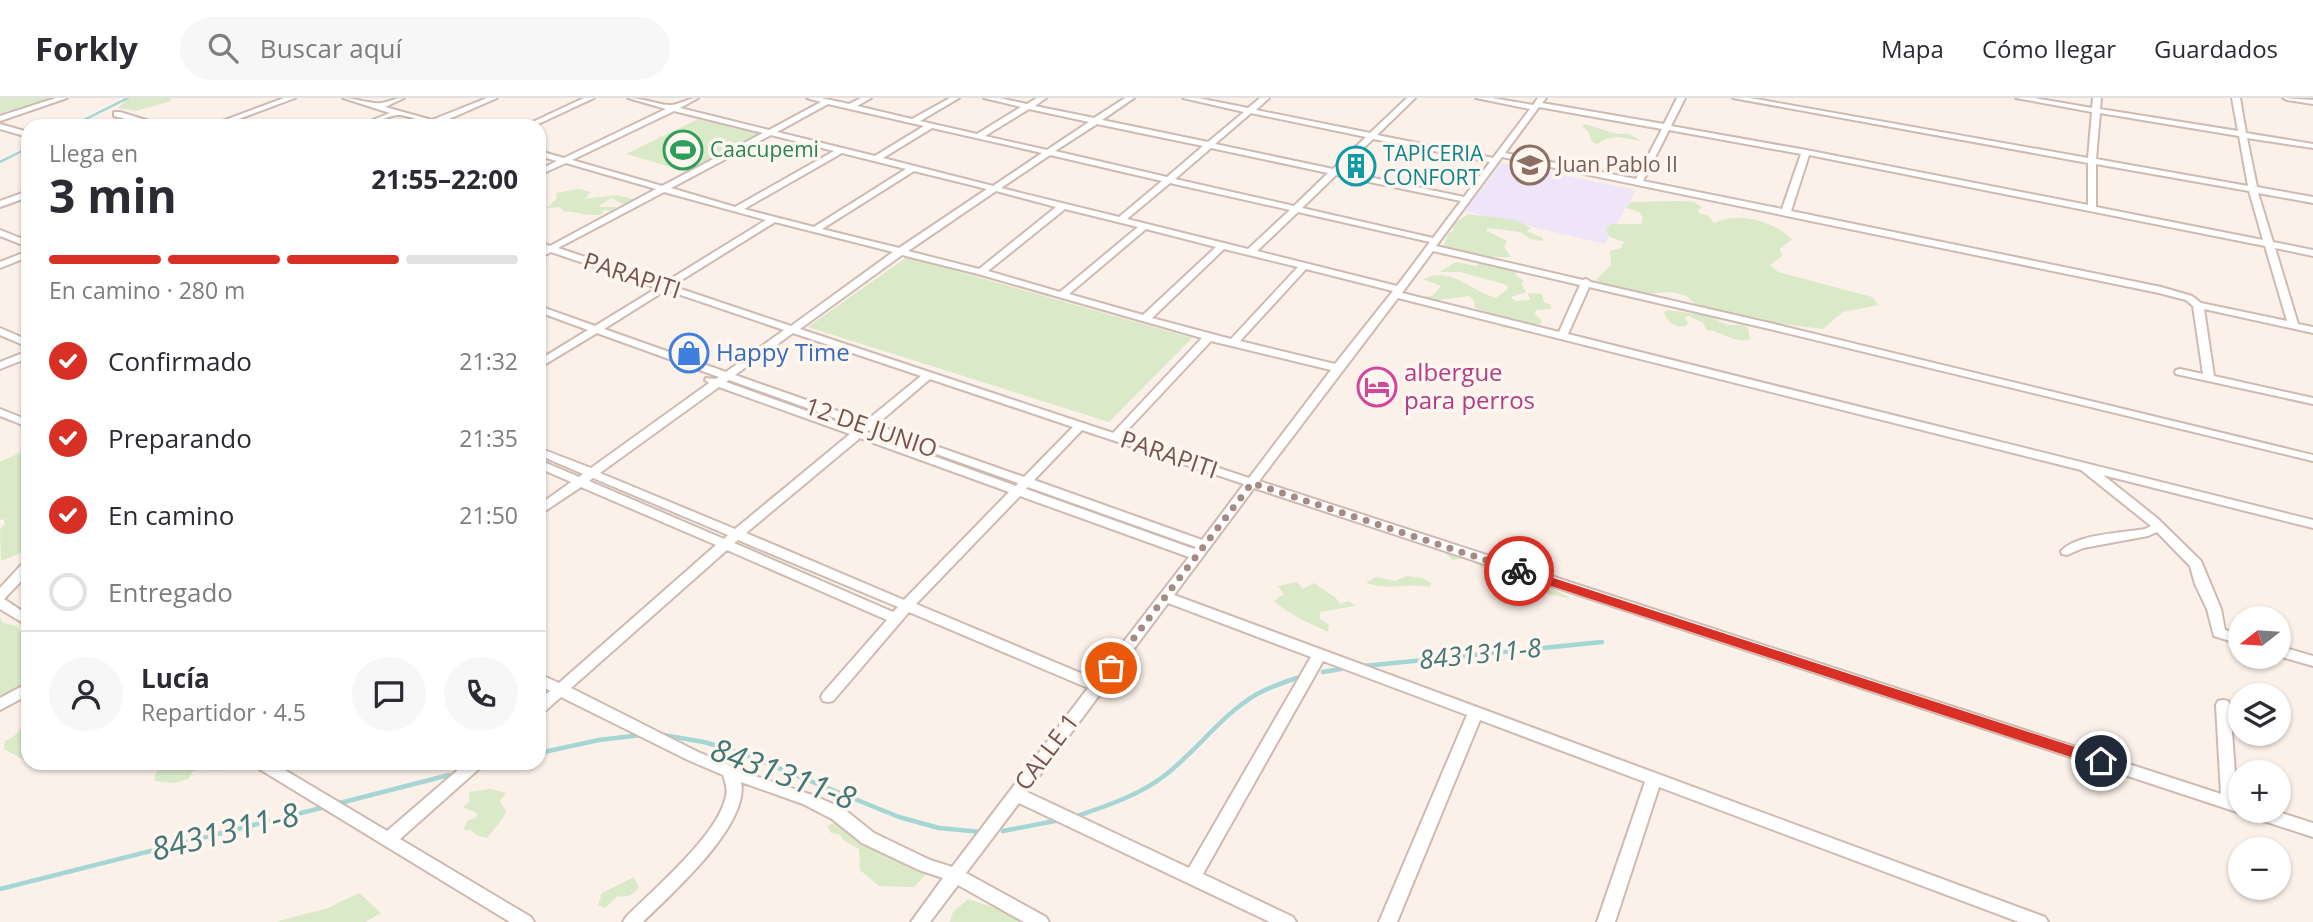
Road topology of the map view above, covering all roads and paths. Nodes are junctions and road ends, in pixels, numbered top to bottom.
1 (63, 98) edge
2 (291, 98) edge
3 (347, 98) edge
4 (400, 98) edge
5 (493, 98) edge
6 (590, 98) edge
7 (632, 98) edge
8 (694, 98) edge
9 (811, 98) edge
10 (867, 98) edge
11 (955, 98) edge
12 (988, 98) edge
13 (1013, 98) edge
14 (1130, 98) edge
15 (1187, 98) edge
16 (1265, 98) edge
17 (1411, 98) edge
18 (1480, 98) edge
19 (1681, 98) edge
20 (1737, 98) edge
21 (1755, 98) edge
22 (2020, 98) edge
23 (2097, 98) edge
24 (2236, 98) edge
25 (2287, 98) edge
26 (827, 102) junction
27 (1035, 102) edge
28 (2313, 102) edge
29 (1538, 103) edge
30 (377, 107) junction
31 (850, 107) junction
32 (673, 108) junction
33 (1250, 111) junction
34 (2097, 111) junction
35 (396, 113) junction
36 (117, 114) dead end
37 (0, 119) edge
38 (135, 119) edge
39 (232, 119) edge
40 (380, 119) edge
41 (418, 119) edge
42 (443, 119) edge
43 (544, 119) edge
44 (1099, 119) junction
45 (914, 121) junction
46 (932, 125) junction
47 (0, 126) edge
48 (1902, 126) junction
49 (1666, 127) junction
50 (769, 132) junction
51 (21, 133) edge
52 (2243, 135) junction
53 (979, 136) junction
54 (1371, 136) junction
55 (1211, 144) junction
56 (2313, 146) edge
57 (842, 150) junction
58 (1049, 152) junction
59 (1806, 152) junction
60 (546, 155) edge
61 (1498, 158) junction
62 (876, 159) junction
63 (2092, 159) junction
64 (565, 160) junction
65 (913, 168) junction
66 (546, 170) edge
67 (1336, 170) junction
68 (1168, 180) junction
69 (1638, 183) junction
70 (993, 188) junction
71 (2253, 188) junction
72 (664, 190) junction
73 (21, 196) edge
74 (2313, 199) edge
75 (1466, 200) junction
76 (0, 204) edge
77 (1064, 205) junction
78 (1295, 209) junction
79 (736, 210) junction
80 (2092, 210) junction
81 (1786, 212) junction
82 (774, 219) junction
83 (1121, 220) junction
84 (1145, 226) junction
85 (815, 230) junction
86 (0, 233) edge
87 (21, 241) edge
88 (1223, 245) junction
89 (1433, 245) junction
90 (2267, 245) junction
91 (549, 248) edge
92 (904, 252) junction
93 (1251, 252) junction
94 (2313, 253) edge
95 (21, 257) edge
96 (0, 265) edge
97 (1304, 266) junction
98 (981, 272) junction
99 (1586, 282) junction
100 (666, 287) junction
101 (1398, 292) junction
102 (1062, 295) junction
103 (2198, 305) junction
104 (546, 312) edge
105 (546, 318) edge
106 (1145, 319) junction
107 (2293, 325) junction
108 (794, 330) junction
109 (2313, 330) edge
110 (0, 331) edge
111 (592, 332) junction
112 (21, 334) edge
113 (1563, 335) junction
114 (14, 337) junction
115 (1209, 337) junction
116 (21, 340) edge
117 (1233, 343) junction
118 (21, 357) edge
119 (546, 361) edge
120 (0, 366) edge
121 (1338, 368) junction
122 (2179, 372) dead end
123 (929, 375) junction
124 (2209, 378) junction
125 (720, 379) junction
126 (2313, 401) edge
127 (0, 412) edge
128 (21, 421) edge
129 (1080, 426) junction
130 (862, 430) junction
131 (1115, 437) junction
132 (546, 454) edge
133 (2313, 458) edge
134 (2081, 464) junction
135 (546, 467) edge
136 (591, 473) junction
137 (579, 481) junction
138 (1252, 483) junction
139 (1019, 486) junction
140 (546, 506) edge
141 (2313, 524) edge
142 (2158, 527) junction
143 (732, 539) junction
144 (1200, 550) junction
145 (2067, 551) dead end
146 (21, 574) edge
147 (0, 596) edge
148 (1166, 597) junction
149 (0, 603) edge
150 (907, 605) junction
151 (21, 616) edge
152 (895, 618) junction
153 (2228, 636) edge
154 (1320, 654) junction
155 (2291, 655) edge
156 (2313, 661) edge
157 (546, 682) edge
158 (1097, 686) junction
159 (560, 689) junction
160 (21, 692) edge
161 (828, 697) dead end
162 (546, 702) edge
163 (0, 705) edge
164 (2223, 705) dead end
165 (1476, 712) junction
166 (2229, 760) edge
167 (273, 770) edge
168 (468, 770) edge
169 (730, 772) junction
170 (1654, 779) junction
171 (1016, 794) junction
172 (2228, 803) edge
173 (2289, 823) edge
174 (2313, 831) edge
175 (388, 840) junction
176 (955, 875) junction
177 (1192, 878) junction
178 (525, 922) edge
179 (632, 922) edge
180 (920, 922) edge
181 (1040, 922) edge
182 (1287, 922) edge
183 (1388, 922) edge
184 (1606, 922) edge
185 (2039, 922) edge

1 - 37 street
2 - 39 street
3 - 30 street
4 - 30 street
5 - 42 street
6 - 43 street
7 - 32 street
8 - 32 street
9 - 26 street
10 - 31 street
11 - 45 street
12 - 27 street
13 - 27 street
14 - 44 street
15 - 33 street
16 - 33 street
17 - 54 street
18 - 29 street
19 - 49 street
20 - 48 street
21 - 48 street
22 - 34 street
23 - 34 street
24 - 52 street
25 - 28 street
26 - 31 street
26 - 50 street
27 - 44 street
27 - 53 street
29 - 49 street
29 - 61 street, CALLE 1
30 - 35 street
31 - 45 street
32 - 50 street
32 - 64 street
33 - 54 street
33 - 55 street
34 - 52 street
34 - 63 street
35 - 40 street
35 - 41 street
36 - 38 street
44 - 55 street
44 - 58 street
45 - 46 street
46 - 53 street
46 - 62 street
47 - 51 street
48 - 63 street
49 - 59 street
49 - 69 street
50 - 57 street
50 - 72 street
52 - 56 street
52 - 71 street
53 - 58 street
54 - 61 street
54 - 67 street
55 - 67 street
55 - 68 street
57 - 62 street
57 - 79 street
58 - 68 street
58 - 70 street
59 - 80 street
59 - 81 street
60 - 64 street
61 - 69 street
61 - 75 street, CALLE 1
62 - 65 street
63 - 71 street
63 - 80 street
64 - 66 street
64 - 72 street
65 - 70 street
65 - 85 street
67 - 75 street
67 - 78 street
68 - 78 street
68 - 83 street
69 - 81 street
70 - 77 street
70 - 92 street
71 - 74 street
71 - 90 street
72 - 79 street
72 - 91 street
73 - 76 street
75 - 89 street, CALLE 1
77 - 83 street
77 - 98 street
78 - 89 street
78 - 93 street
79 - 82 street
80 - 90 street
81 - 103 street
82 - 85 street
82 - 100 street
83 - 84 street
84 - 88 street
84 - 102 street
85 - 92 street
86 - 87 street
88 - 93 street
88 - 106 street
89 - 99 street
89 - 101 street, CALLE 1
90 - 94 street
90 - 107 street
91 - 100 street, PARAPITI
92 - 98 street
92 - 108 street
93 - 97 street
95 - 96 street
97 - 101 street
97 - 117 street
98 - 102 street
99 - 113 street
99 - 133 street
100 - 108 street, PARAPITI
100 - 111 street
101 - 113 street
101 - 121 street, CALLE 1
102 - 106 street
103 - 107 street
103 - 124 street
104 - 111 street, 12 DE JUNIO
105 - 111 street, 12 DE JUNIO
106 - 115 street
107 - 109 street
108 - 123 street, PARAPITI
108 - 125 street
110 - 114 street
111 - 119 street
111 - 125 street, 12 DE JUNIO
112 - 114 street
113 - 134 street
114 - 116 street
115 - 117 street
115 - 131 street
117 - 121 street
118 - 120 street
121 - 138 street, CALLE 1
122 - 124 street
123 - 129 street, PARAPITI
123 - 130 street
124 - 126 street
125 - 130 street, 12 DE JUNIO
125 - 136 street
127 - 128 street
129 - 131 street, PARAPITI
129 - 139 street
130 - 139 street, 12 DE JUNIO
130 - 143 street
131 - 138 street, PARAPITI
132 - 136 street
134 - 141 street
134 - 142 street
135 - 137 street
136 - 137 street
136 - 143 street
137 - 140 street
137 - 143 street
138 - 144 street, CALLE 1
138 - 172 street, PARAPITI
139 - 144 street, 12 DE JUNIO
139 - 150 street
142 - 145 street
142 - 153 street
143 - 150 street
143 - 152 street
143 - 159 street
144 - 148 street, CALLE 1
146 - 147 street
148 - 154 street
148 - 158 street, CALLE 1
149 - 151 street
150 - 152 street
150 - 158 street
152 - 161 street
154 - 165 street
154 - 177 street
155 - 156 street
157 - 159 street
158 - 171 street, CALLE 1
159 - 162 street
159 - 169 street
160 - 163 street
164 - 166 street
165 - 170 street
165 - 183 street
167 - 175 street
168 - 175 street
169 - 176 street
169 - 179 street
170 - 184 street
170 - 185 street
171 - 176 street, CALLE 1
171 - 177 street
173 - 174 street
175 - 178 street
176 - 180 street, CALLE 1
176 - 181 street
177 - 182 street

